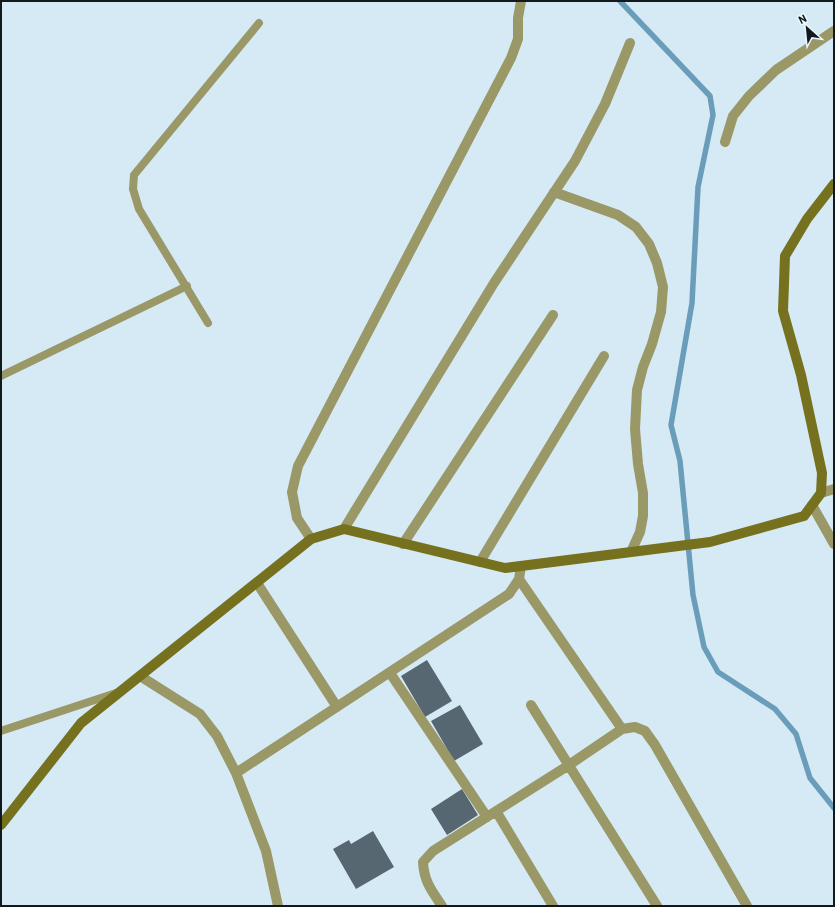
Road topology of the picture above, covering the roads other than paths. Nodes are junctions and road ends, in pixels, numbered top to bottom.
1 (521, 1) edge
2 (259, 24) dead end
3 (834, 31) edge
4 (630, 43) dead end
5 (725, 142) dead end
6 (834, 184) edge
7 (554, 192) junction
8 (187, 286) junction
9 (553, 314) dead end
10 (208, 323) dead end
11 (604, 356) dead end
12 (1, 376) edge
13 (834, 488) edge
14 (821, 493) junction
15 (812, 505) junction
16 (344, 530) junction
17 (311, 539) junction
18 (403, 544) junction
19 (834, 544) edge
20 (631, 552) junction
21 (480, 562) junction
22 (521, 566) junction
23 (519, 579) junction
24 (257, 583) junction
25 (390, 673) junction
26 (140, 676) junction
27 (120, 692) junction
28 (531, 705) dead end
29 (337, 707) junction
30 (622, 729) junction
31 (1, 731) edge
32 (569, 765) junction
33 (236, 773) junction
34 (496, 811) junction
35 (487, 817) junction
36 (1, 825) edge
37 (278, 906) edge
38 (442, 906) edge
39 (553, 906) edge
40 (657, 906) edge
41 (747, 906) edge

1 - 17 street
2 - 8 lane
3 - 5 street
4 - 7 street
6 - 14 street
7 - 16 street
7 - 20 street
8 - 10 lane
8 - 12 lane
9 - 18 street
11 - 21 street
13 - 14 street
14 - 15 street
15 - 19 street
15 - 20 street
16 - 17 street
16 - 18 street
17 - 24 street
18 - 21 street
20 - 22 street
21 - 22 street
22 - 23 street
23 - 25 street
23 - 30 street
24 - 26 street
24 - 29 street
25 - 29 street
25 - 35 street
26 - 27 street
26 - 33 street
27 - 31 lane
27 - 36 street
28 - 32 street
29 - 33 street
30 - 32 street
30 - 41 street
32 - 34 street
32 - 40 street
33 - 37 street
34 - 35 street
34 - 39 street
35 - 38 street

